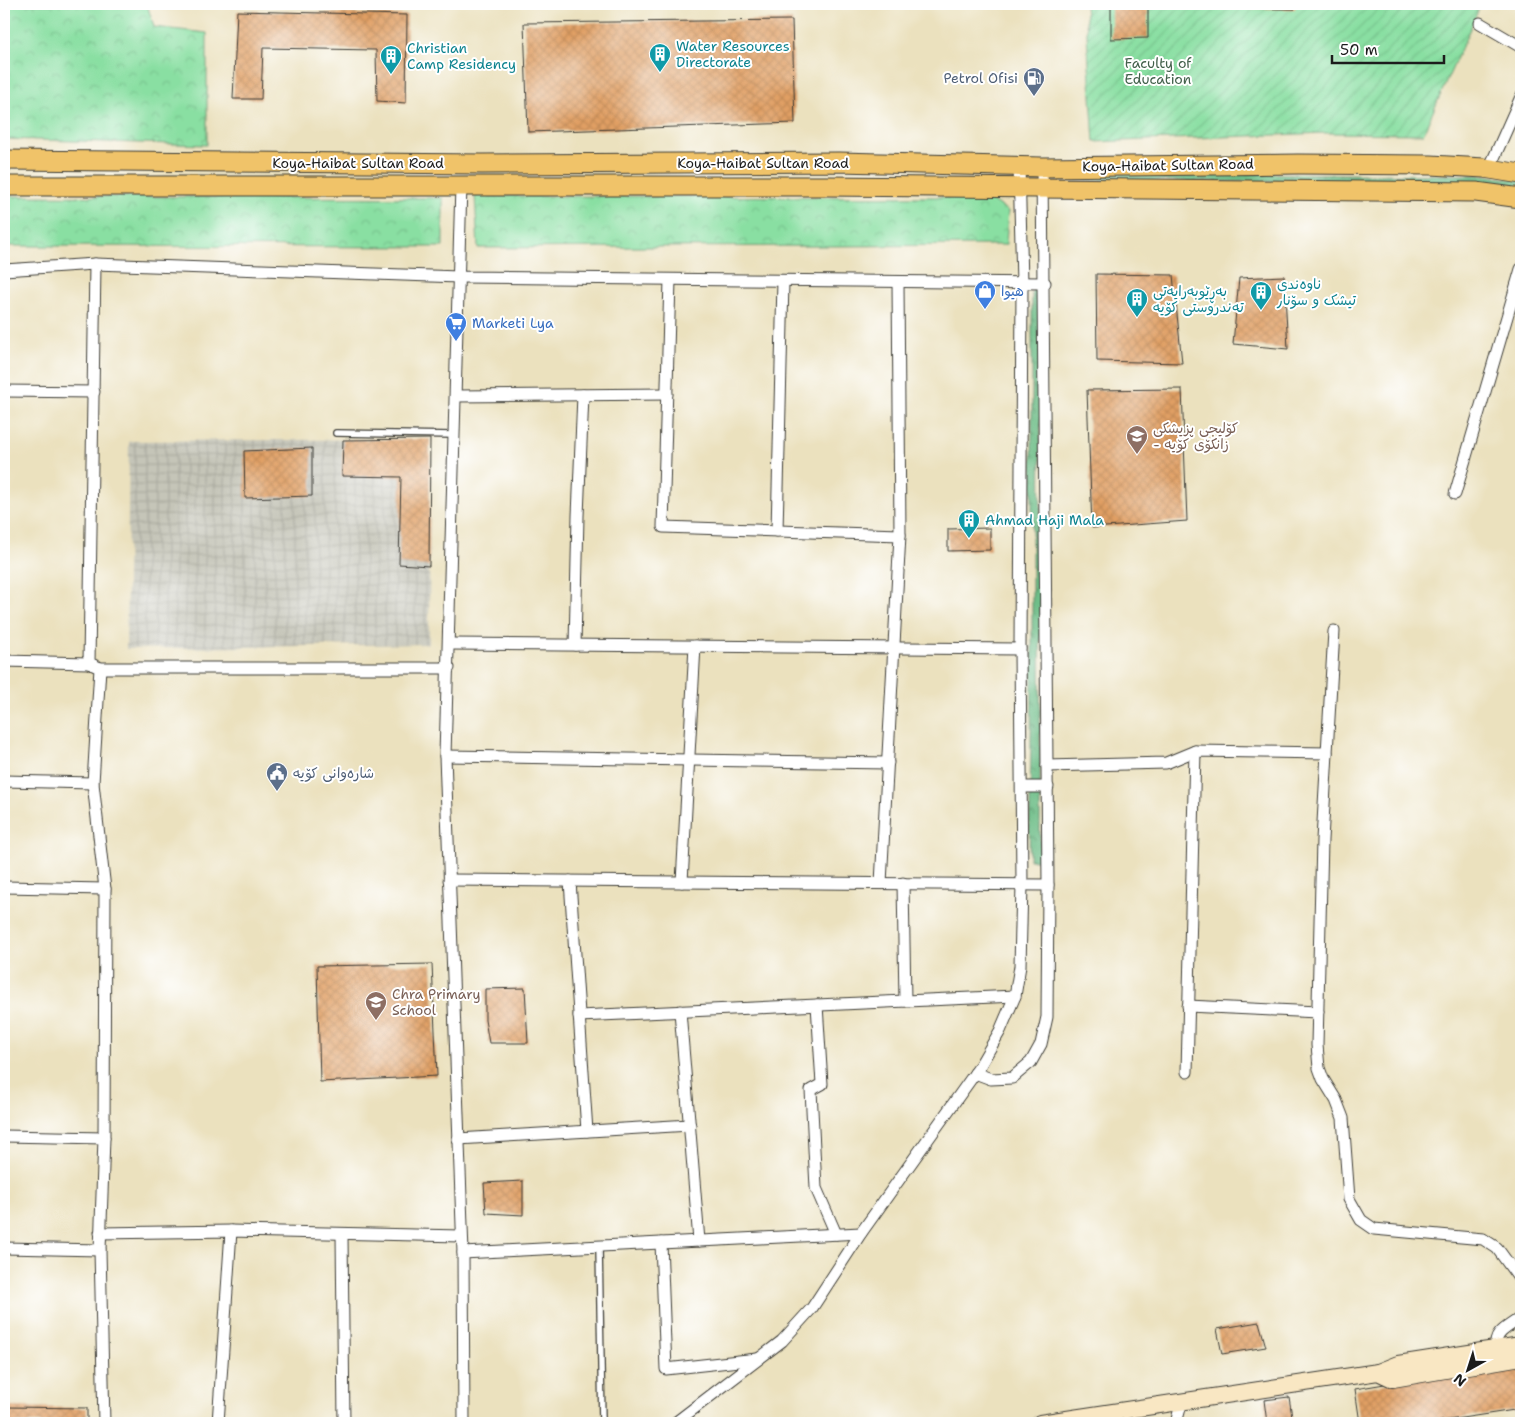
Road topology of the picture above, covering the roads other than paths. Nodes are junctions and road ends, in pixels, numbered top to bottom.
1 (1480, 23) dead end
2 (1521, 47) edge
3 (1521, 97) edge
4 (4, 160) edge
5 (1019, 166) junction
6 (1042, 166) junction
7 (1489, 169) junction
8 (1521, 174) edge
9 (461, 185) junction
10 (4, 186) edge
11 (1020, 188) junction
12 (1044, 189) junction
13 (1521, 198) edge
14 (96, 264) junction
15 (1521, 269) edge
16 (4, 270) edge
17 (459, 277) junction
18 (670, 280) junction
19 (783, 281) junction
20 (898, 282) junction
21 (1022, 283) junction
22 (1045, 284) junction
23 (4, 391) edge
24 (94, 392) junction
25 (667, 394) junction
26 (583, 395) junction
27 (457, 396) junction
28 (336, 433) dead end
29 (456, 435) junction
30 (1455, 494) dead end
31 (777, 531) junction
32 (900, 535) junction
33 (1334, 631) dead end
34 (450, 644) junction
35 (575, 645) junction
36 (695, 646) junction
37 (894, 648) junction
38 (1020, 649) junction
39 (4, 661) edge
40 (89, 663) junction
41 (100, 668) junction
42 (449, 668) junction
43 (1195, 751) junction
44 (1327, 753) junction
45 (445, 756) junction
46 (688, 760) junction
47 (888, 763) junction
48 (1047, 766) junction
49 (4, 782) edge
50 (93, 783) junction
51 (1022, 787) junction
52 (1048, 787) junction
53 (449, 880) junction
54 (570, 881) junction
55 (682, 882) junction
56 (881, 883) junction
57 (903, 883) junction
58 (1022, 885) junction
59 (1048, 885) junction
60 (4, 887) edge
61 (105, 889) junction
62 (1015, 996) junction
63 (905, 1001) junction
64 (817, 1005) junction
65 (1188, 1006) junction
66 (680, 1011) junction
67 (1318, 1012) junction
68 (579, 1016) junction
69 (1187, 1072) dead end
70 (975, 1073) junction
71 (690, 1125) junction
72 (587, 1131) junction
73 (4, 1136) edge
74 (104, 1138) junction
75 (458, 1139) junction
76 (231, 1231) junction
77 (100, 1233) junction
78 (861, 1233) junction
79 (342, 1234) junction
80 (836, 1234) junction
81 (462, 1236) junction
82 (699, 1241) junction
83 (661, 1243) junction
84 (600, 1246) junction
85 (4, 1248) edge
86 (100, 1250) junction
87 (462, 1252) junction
88 (1521, 1281) edge
89 (1521, 1317) edge
90 (1521, 1345) edge
91 (1496, 1349) junction
92 (1521, 1357) edge
93 (759, 1359) junction
94 (1378, 1372) junction
95 (1182, 1401) junction
96 (104, 1423) edge
97 (218, 1423) edge
98 (344, 1423) edge
99 (464, 1423) edge
100 (602, 1423) edge
101 (675, 1423) edge
102 (1040, 1423) edge
103 (1176, 1423) edge

1 - 2 street
3 - 7 street
4 - 5 main road, Koya-Haibat Sultan Road
5 - 6 main road, Koya-Haibat Sultan Road
5 - 11 street
6 - 7 main road, Koya-Haibat Sultan Road
6 - 12 street
7 - 8 main road, Koya-Haibat Sultan Road
9 - 10 main road, Koya-Haibat Sultan Road
9 - 11 main road, Koya-Haibat Sultan Road
9 - 17 street
11 - 12 main road, Koya-Haibat Sultan Road
11 - 21 street
12 - 13 main road, Koya-Haibat Sultan Road
12 - 22 street
14 - 16 street
14 - 17 street
14 - 24 street
15 - 30 street
17 - 18 street
17 - 27 street
18 - 19 street
18 - 25 street
19 - 20 street
19 - 31 street
20 - 21 street
20 - 32 street
21 - 22 street
21 - 38 street
22 - 48 street
23 - 24 street
24 - 40 street
25 - 26 street
25 - 31 street
26 - 27 street
26 - 35 street
27 - 29 street
28 - 29 lane
29 - 34 street
31 - 32 street
32 - 37 street
33 - 44 street
34 - 35 street
34 - 42 street
35 - 36 street
36 - 37 street
36 - 46 street
37 - 38 street
37 - 47 street
38 - 51 street
39 - 40 street
40 - 41 street
41 - 42 street
41 - 50 street
42 - 45 street
43 - 44 street
43 - 48 street
43 - 65 street
44 - 67 street
45 - 46 street
45 - 53 street
46 - 47 street
46 - 55 street
47 - 56 street
48 - 52 street
49 - 50 street
50 - 61 street
51 - 52 street
51 - 58 street
52 - 59 street
53 - 54 street
53 - 75 street
54 - 55 street
54 - 68 street
55 - 56 street
56 - 57 street
57 - 58 street
57 - 63 street
58 - 59 street
58 - 62 street
59 - 70 street
60 - 61 street
61 - 74 street
62 - 63 street
62 - 70 street
63 - 64 street
64 - 66 street
64 - 80 street
65 - 67 street
65 - 69 street
66 - 68 street
66 - 71 street
67 - 88 street
68 - 72 street
70 - 78 street
71 - 72 street
71 - 82 street
72 - 75 street
73 - 74 street
74 - 77 street
75 - 81 street
76 - 77 street
76 - 79 street
76 - 97 street
77 - 86 street
78 - 80 street
78 - 93 street
79 - 81 street
79 - 98 street
80 - 82 street
81 - 87 street
82 - 83 street
83 - 84 street
83 - 93 street
84 - 87 street
84 - 100 lane
85 - 86 street
86 - 96 street
87 - 99 street
89 - 91 street
90 - 91 street
91 - 94 street
92 - 94 street
93 - 101 street
94 - 95 street
95 - 102 street
95 - 103 street

